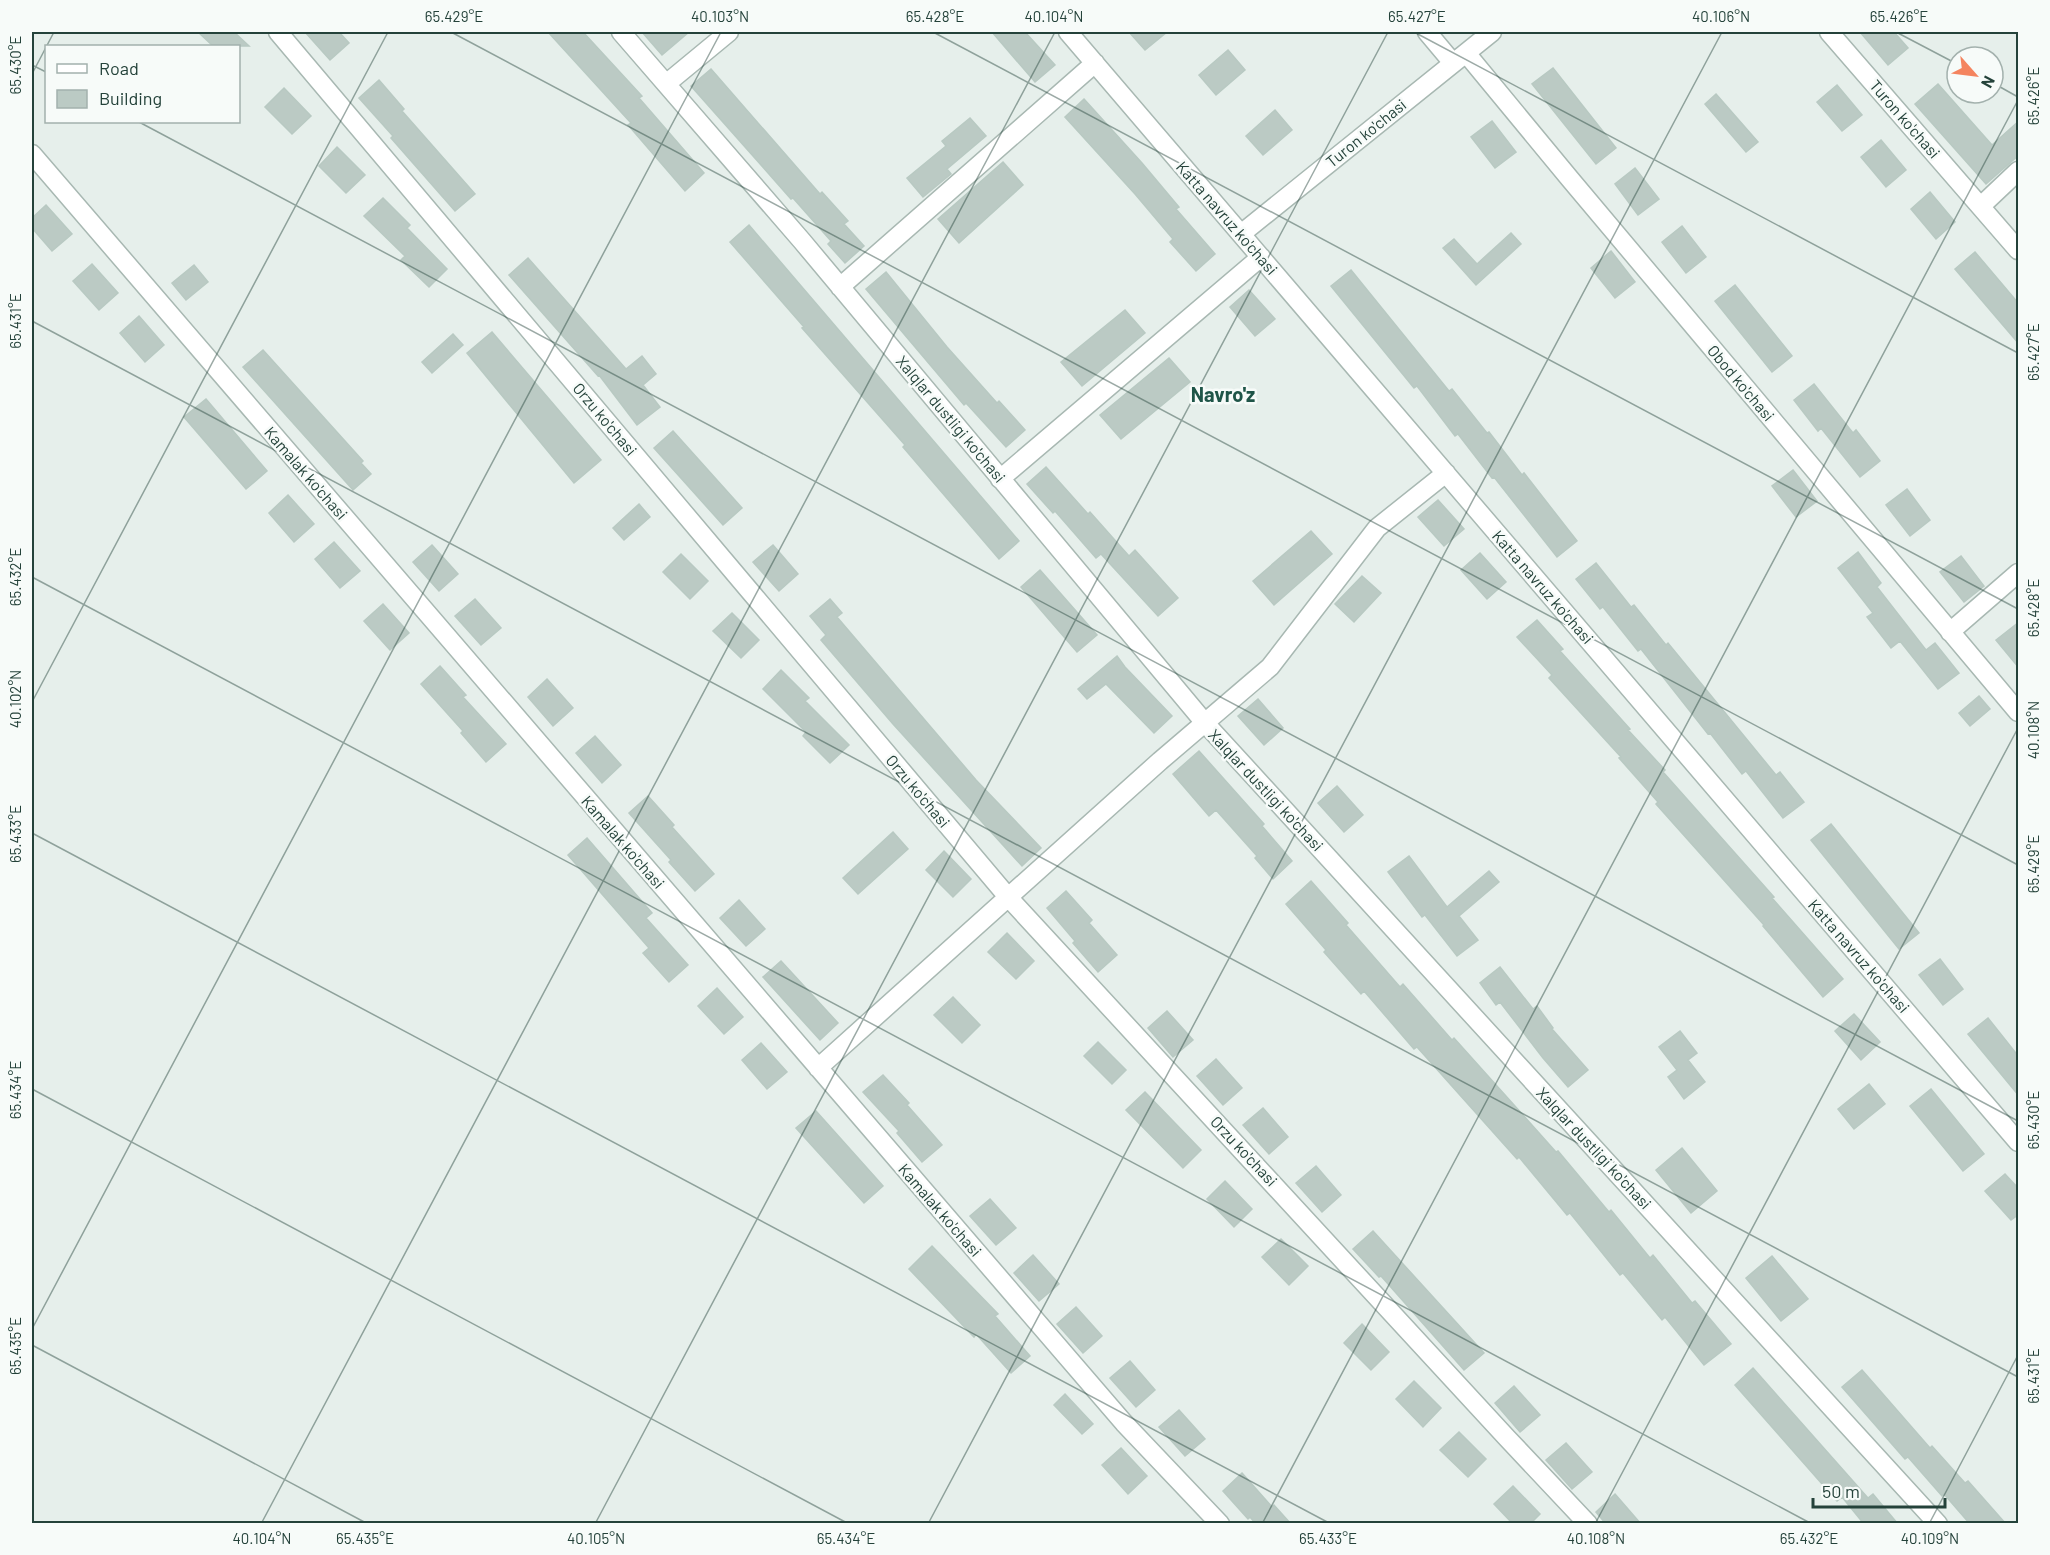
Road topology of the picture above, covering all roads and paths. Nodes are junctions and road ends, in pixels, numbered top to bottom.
1 (278, 32) edge
2 (621, 32) edge
3 (729, 32) edge
4 (1068, 32) edge
5 (1427, 32) edge
6 (1492, 32) edge
7 (1829, 32) edge
8 (1459, 58) junction
9 (1095, 63) junction
10 (666, 84) junction
11 (32, 154) edge
12 (2019, 171) edge
13 (1981, 206) junction
14 (1241, 234) junction
15 (2019, 250) edge
16 (1260, 257) junction
17 (840, 286) junction
18 (1446, 474) junction
19 (1000, 478) junction
20 (2019, 573) edge
21 (1950, 632) junction
22 (2019, 712) edge
23 (1204, 723) junction
24 (1008, 897) junction
25 (818, 1068) junction
26 (2019, 1142) edge
27 (1220, 1524) edge
28 (1588, 1524) edge
29 (1938, 1524) edge

1 - 24 street, Orzu ko'chasi
2 - 10 street, Xalqlar dustligi ko'chasi
3 - 10 street
4 - 9 street, Katta navruz ko'chasi
5 - 8 street, Obod ko'chasi
6 - 8 street, Turon ko'chasi
7 - 13 street, Turon ko'chasi
8 - 14 street, Turon ko'chasi
8 - 21 street, Obod ko'chasi
9 - 14 street, Katta navruz ko'chasi
9 - 17 street
10 - 17 street, Xalqlar dustligi ko'chasi
11 - 25 street, Kamalak ko'chasi
12 - 13 street
13 - 15 street, Turon ko'chasi
14 - 16 street, Katta navruz ko'chasi
16 - 18 street, Katta navruz ko'chasi
16 - 19 street
17 - 19 street, Xalqlar dustligi ko'chasi
18 - 23 street
18 - 26 street, Katta navruz ko'chasi
19 - 23 street, Xalqlar dustligi ko'chasi
20 - 21 street
21 - 22 street, Obod ko'chasi
23 - 24 street
23 - 29 street, Xalqlar dustligi ko'chasi
24 - 25 street
24 - 28 street, Orzu ko'chasi
25 - 27 street, Kamalak ko'chasi

